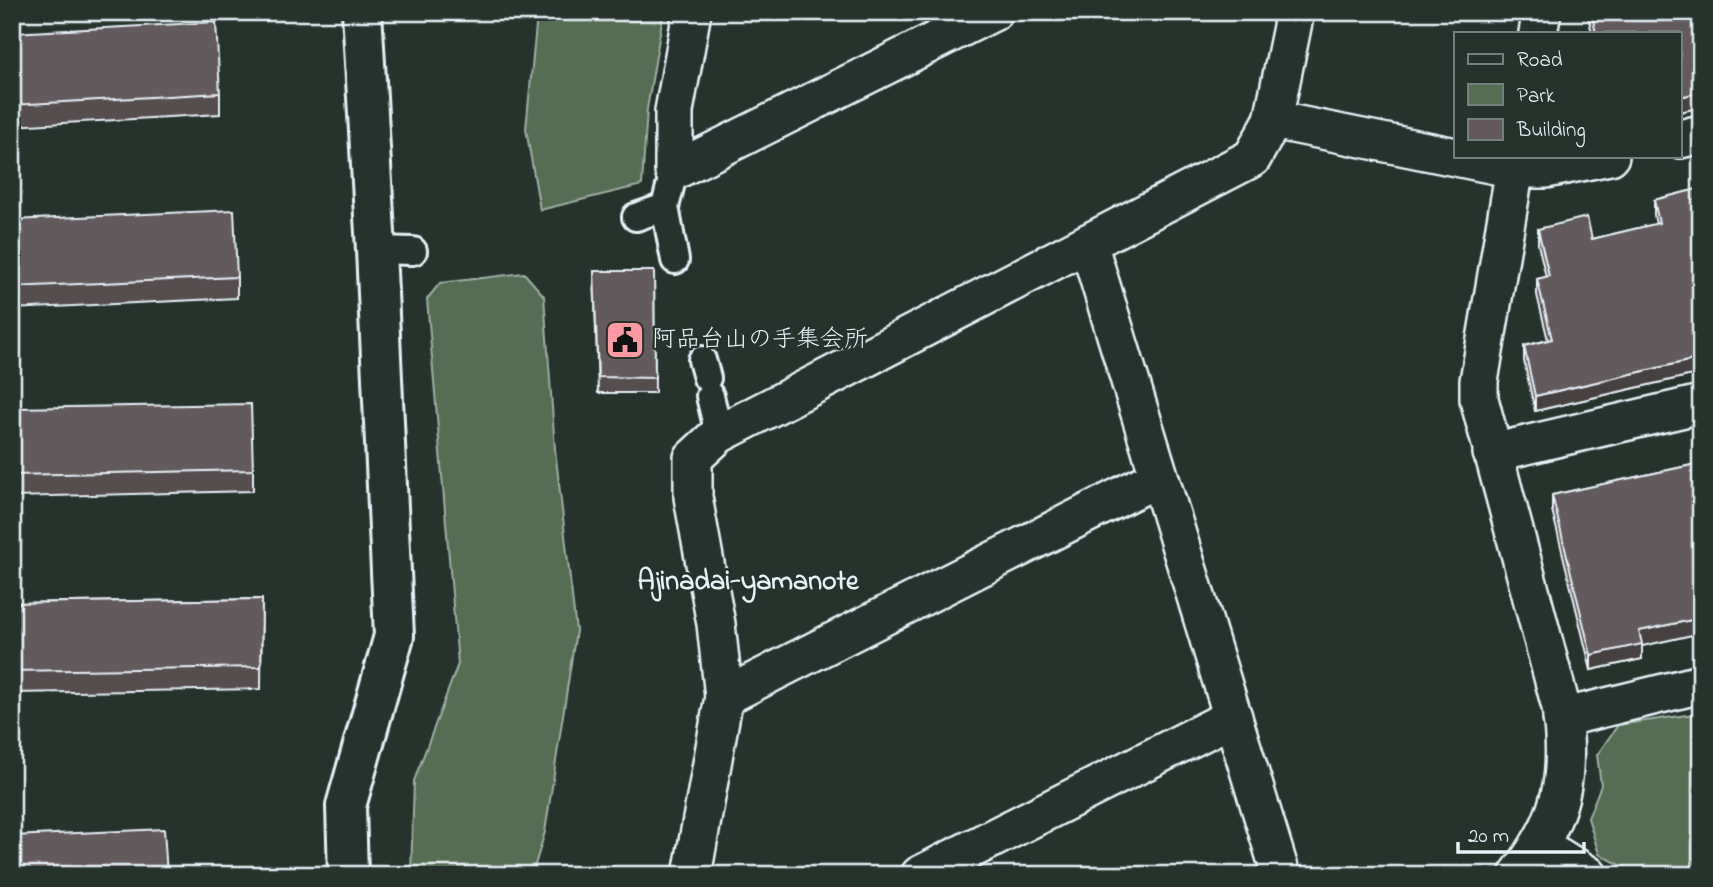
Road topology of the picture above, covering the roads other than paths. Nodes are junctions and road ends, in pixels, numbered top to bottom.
1 (362, 12) edge
2 (692, 12) edge
3 (993, 12) edge
4 (1295, 12) edge
5 (1542, 12) edge
6 (1538, 32) edge
7 (1273, 120) junction
8 (1701, 134) edge
9 (1682, 139) edge
10 (1454, 151) edge
11 (1493, 158) edge
12 (1600, 158) edge
13 (1516, 162) edge
14 (674, 171) junction
15 (665, 207) junction
16 (636, 217) dead end
17 (1088, 243) junction
18 (675, 260) dead end
19 (706, 378) dead end
20 (1701, 404) edge
21 (719, 434) junction
22 (1492, 453) junction
23 (1159, 477) junction
24 (1701, 684) edge
25 (724, 697) junction
26 (1233, 717) junction
27 (1562, 718) junction
28 (1539, 845) junction
29 (348, 875) edge
30 (692, 875) edge
31 (920, 875) edge
32 (1281, 875) edge
33 (1518, 875) edge
34 (1588, 875) edge

1 - 29 street
2 - 14 street
3 - 14 street
4 - 7 street
5 - 6 street
7 - 10 street
7 - 17 street
8 - 9 street
11 - 13 street
12 - 13 street
13 - 22 street
14 - 15 street
15 - 16 street
15 - 18 street
17 - 21 street
17 - 23 street
19 - 21 street
20 - 22 street
21 - 25 street
22 - 27 street
23 - 25 street
23 - 26 street
24 - 27 street
25 - 30 street
26 - 31 street
26 - 32 street
27 - 28 street
28 - 33 street
28 - 34 street

